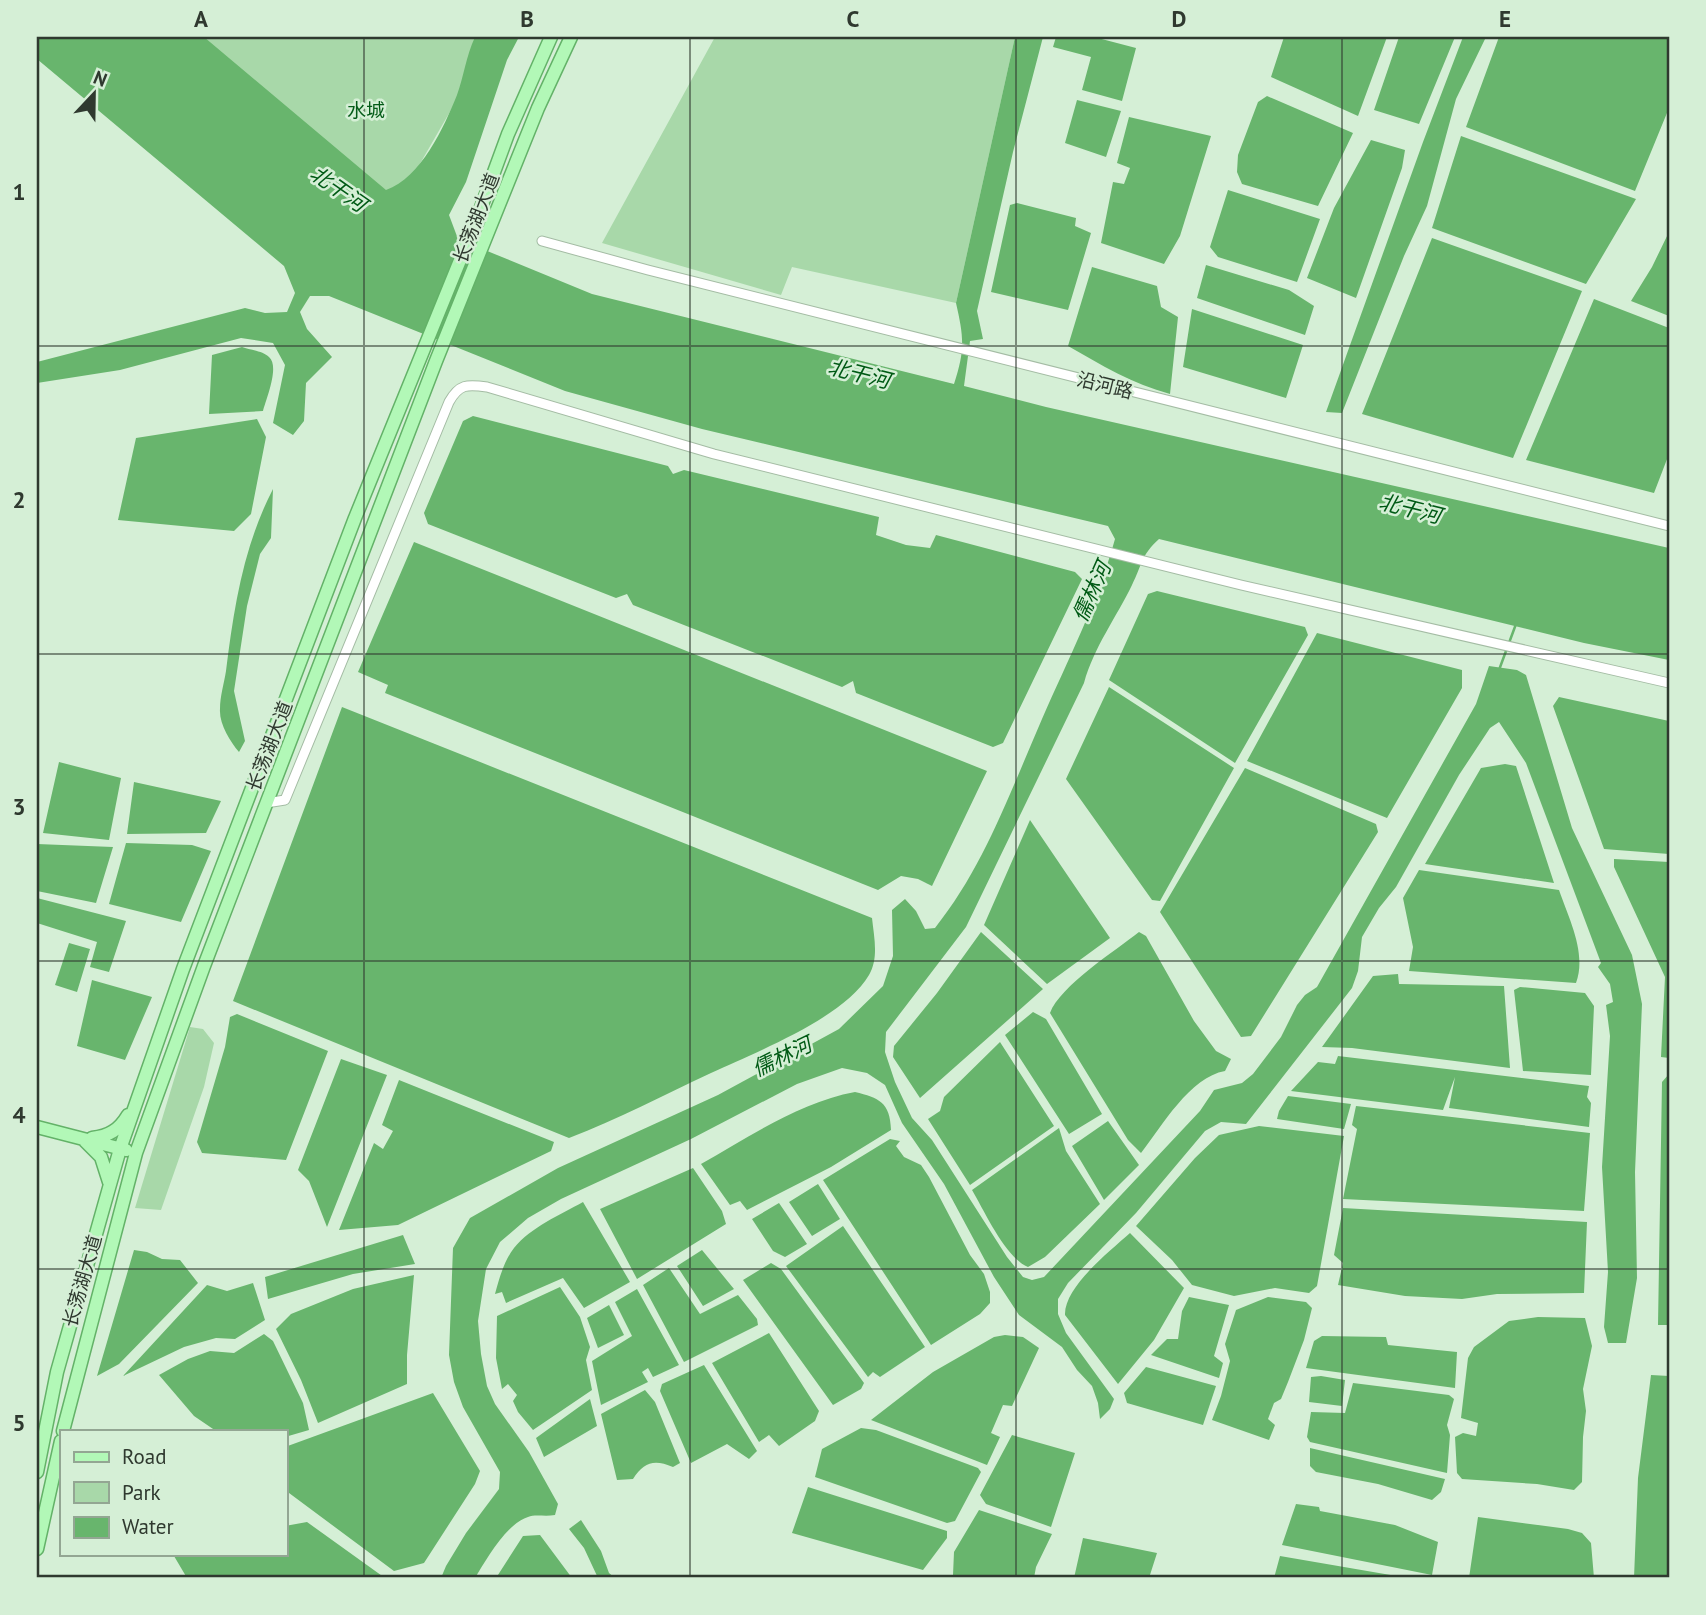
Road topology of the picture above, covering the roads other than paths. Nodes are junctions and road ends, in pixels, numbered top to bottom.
1 (551, 37) edge
2 (571, 37) edge
3 (542, 241) dead end
4 (1669, 526) edge
5 (1669, 683) edge
6 (266, 803) junction
7 (140, 1094) junction
8 (37, 1127) edge
9 (82, 1139) junction
10 (120, 1149) junction
11 (136, 1153) junction
12 (109, 1185) junction
13 (63, 1430) edge
14 (60, 1446) edge
15 (37, 1472) edge
16 (37, 1549) edge

1 - 7 main road, 长荡湖大道
2 - 6 main road, 长荡湖大道
3 - 4 street, 沿河路
5 - 6 street
6 - 11 main road, 长荡湖大道
7 - 9 main road
7 - 10 main road, 长荡湖大道
8 - 9 main road
9 - 10 main road
9 - 12 main road
10 - 11 main road
10 - 12 main road, 长荡湖大道
11 - 13 main road, 长荡湖大道
12 - 15 main road, 长荡湖大道
14 - 16 main road

